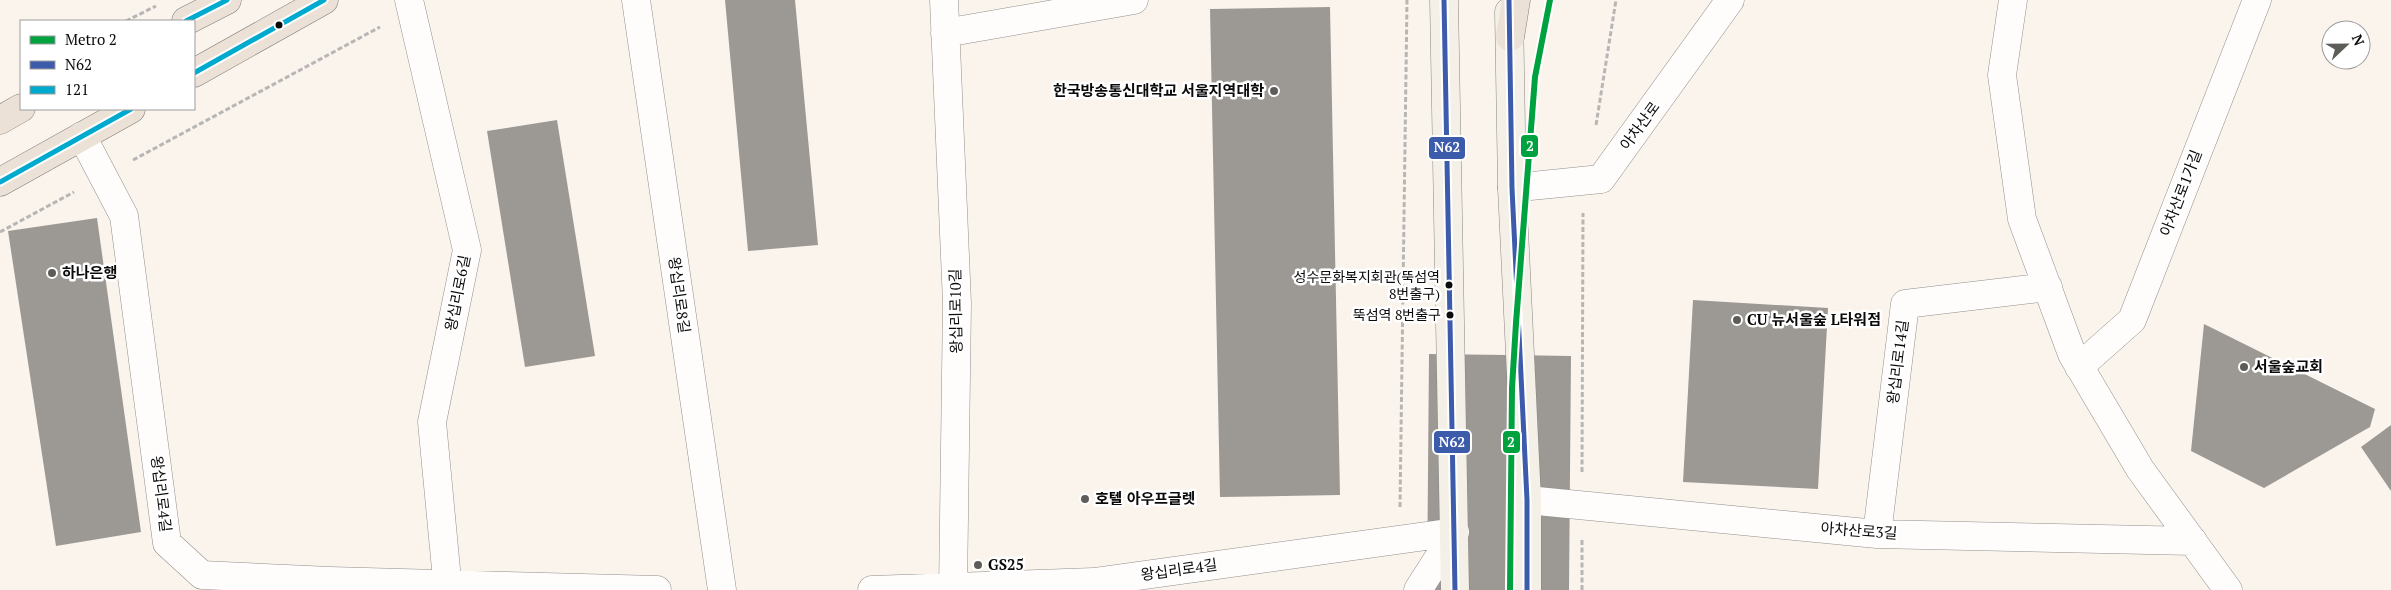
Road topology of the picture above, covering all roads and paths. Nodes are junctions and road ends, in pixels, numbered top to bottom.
1 (226, 0) edge
2 (324, 0) edge
3 (636, 0) edge
4 (944, 0) edge
5 (1134, 0) edge
6 (1407, 0) edge
7 (1444, 0) edge
8 (1509, 0) edge
9 (1516, 0) edge
10 (1616, 0) edge
11 (1730, 0) edge
12 (2013, 0) edge
13 (2256, 0) edge
14 (159, 4) dead end
15 (410, 5) edge
16 (128, 20) edge
17 (188, 20) edge
18 (945, 33) junction
19 (1510, 38) junction
20 (195, 72) edge
21 (20, 109) edge
22 (129, 110) edge
23 (0, 120) edge
24 (82, 136) junction
25 (103, 176) junction
26 (1588, 181) junction
27 (0, 182) edge
28 (1512, 188) junction
29 (0, 232) edge
30 (2048, 287) junction
31 (2079, 366) junction
32 (1528, 500) junction
33 (1582, 505) junction
34 (1455, 532) junction
35 (1877, 534) junction
36 (1400, 540) junction
37 (2193, 542) junction
38 (202, 582) edge
39 (1094, 586) edge
40 (448, 587) edge
41 (954, 589) edge
42 (657, 590) edge
43 (722, 590) edge
44 (872, 590) edge
45 (1418, 590) edge
46 (1454, 590) edge
47 (1527, 590) edge
48 (1582, 590) edge
49 (2228, 590) edge

1 - 17 main road
2 - 20 main road
3 - 43 street, 왕십리로8길
4 - 18 street, 왕십리로10길
5 - 18 street
6 - 36 path
7 - 34 main road
8 - 19 main road
9 - 19 main road
10 - 26 path
11 - 26 street, 아차산로
12 - 30 street
13 - 31 street, 아차산로1가길
14 - 16 path
15 - 25 path
15 - 40 street, 왕십리로6길
18 - 41 street, 왕십리로10길
19 - 28 main road
21 - 23 main road
22 - 24 main road
24 - 25 street, 왕십리로4길
24 - 27 main road
25 - 29 path
25 - 38 street, 왕십리로4길
26 - 28 street, 아차산로
26 - 33 path
28 - 32 main road
30 - 31 street
30 - 35 street, 왕십리로14길
31 - 37 street
32 - 33 street, 아차산로3길
32 - 47 main road
33 - 35 street, 아차산로3길
33 - 48 path
34 - 36 street, 왕십리로4길
34 - 45 street
34 - 46 main road
35 - 37 street, 아차산로3길
36 - 39 street, 왕십리로4길
37 - 49 street
38 - 40 street, 왕십리로4길
39 - 41 street, 왕십리로4길
40 - 42 street, 왕십리로4길
41 - 44 street, 왕십리로4길

